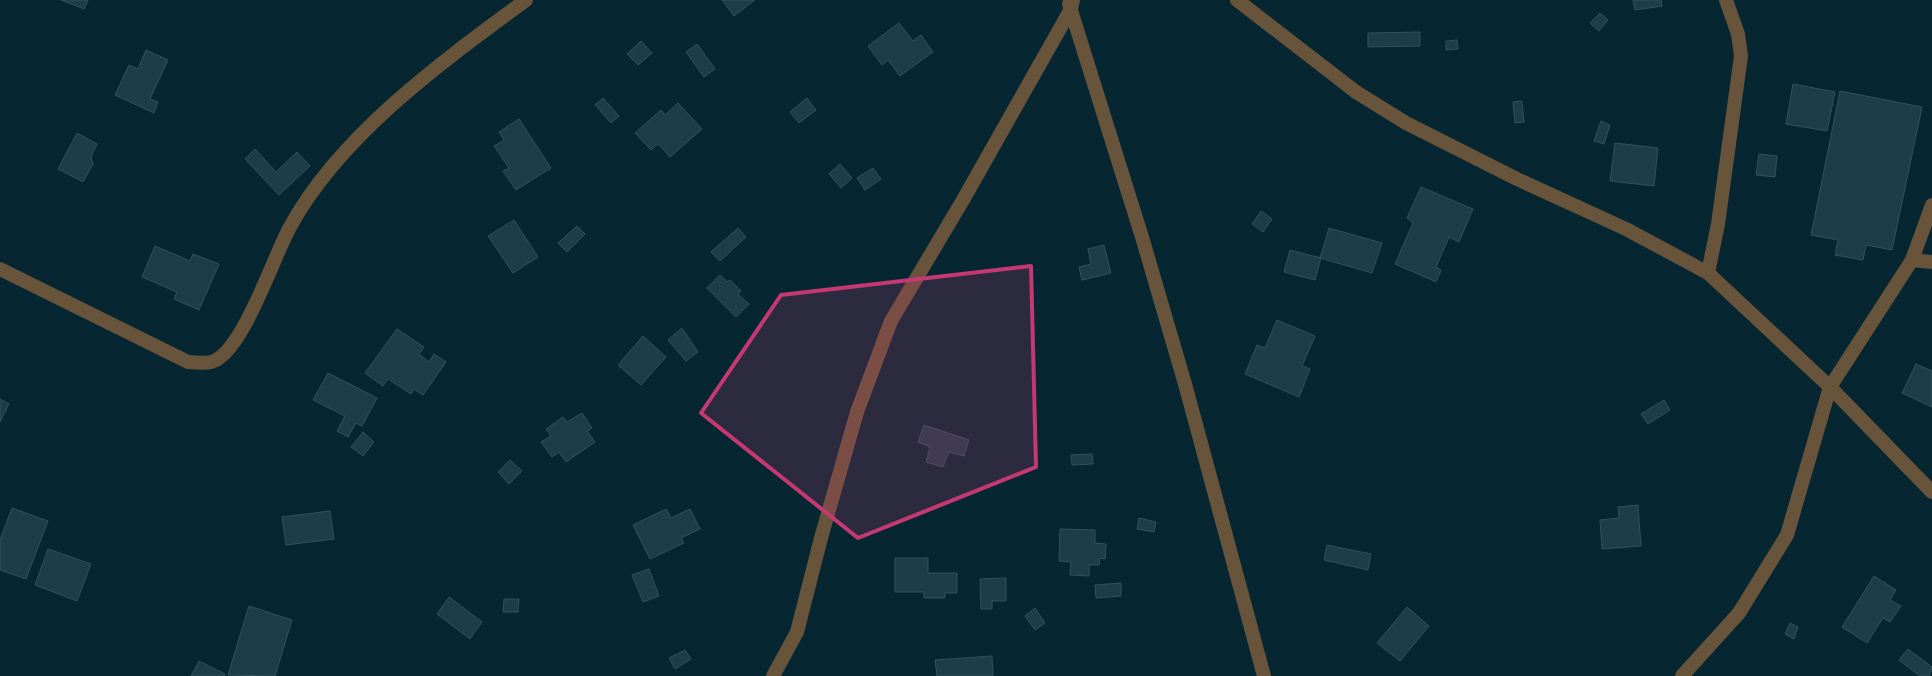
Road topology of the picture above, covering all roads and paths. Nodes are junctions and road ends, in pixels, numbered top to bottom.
1 (526, 0) edge
2 (1237, 0) edge
3 (1726, 0) edge
4 (1071, 3) edge
5 (1932, 205) edge
6 (1912, 260) junction
7 (1932, 262) edge
8 (0, 269) edge
9 (1708, 273) junction
10 (1830, 387) junction
11 (1932, 492) edge
12 (773, 676) edge
13 (1264, 676) edge
14 (1682, 676) edge

1 - 8 street
2 - 9 street
3 - 9 street
4 - 12 street
4 - 13 street
5 - 6 street
6 - 7 street
6 - 10 street
9 - 10 street
10 - 11 street
10 - 14 street

